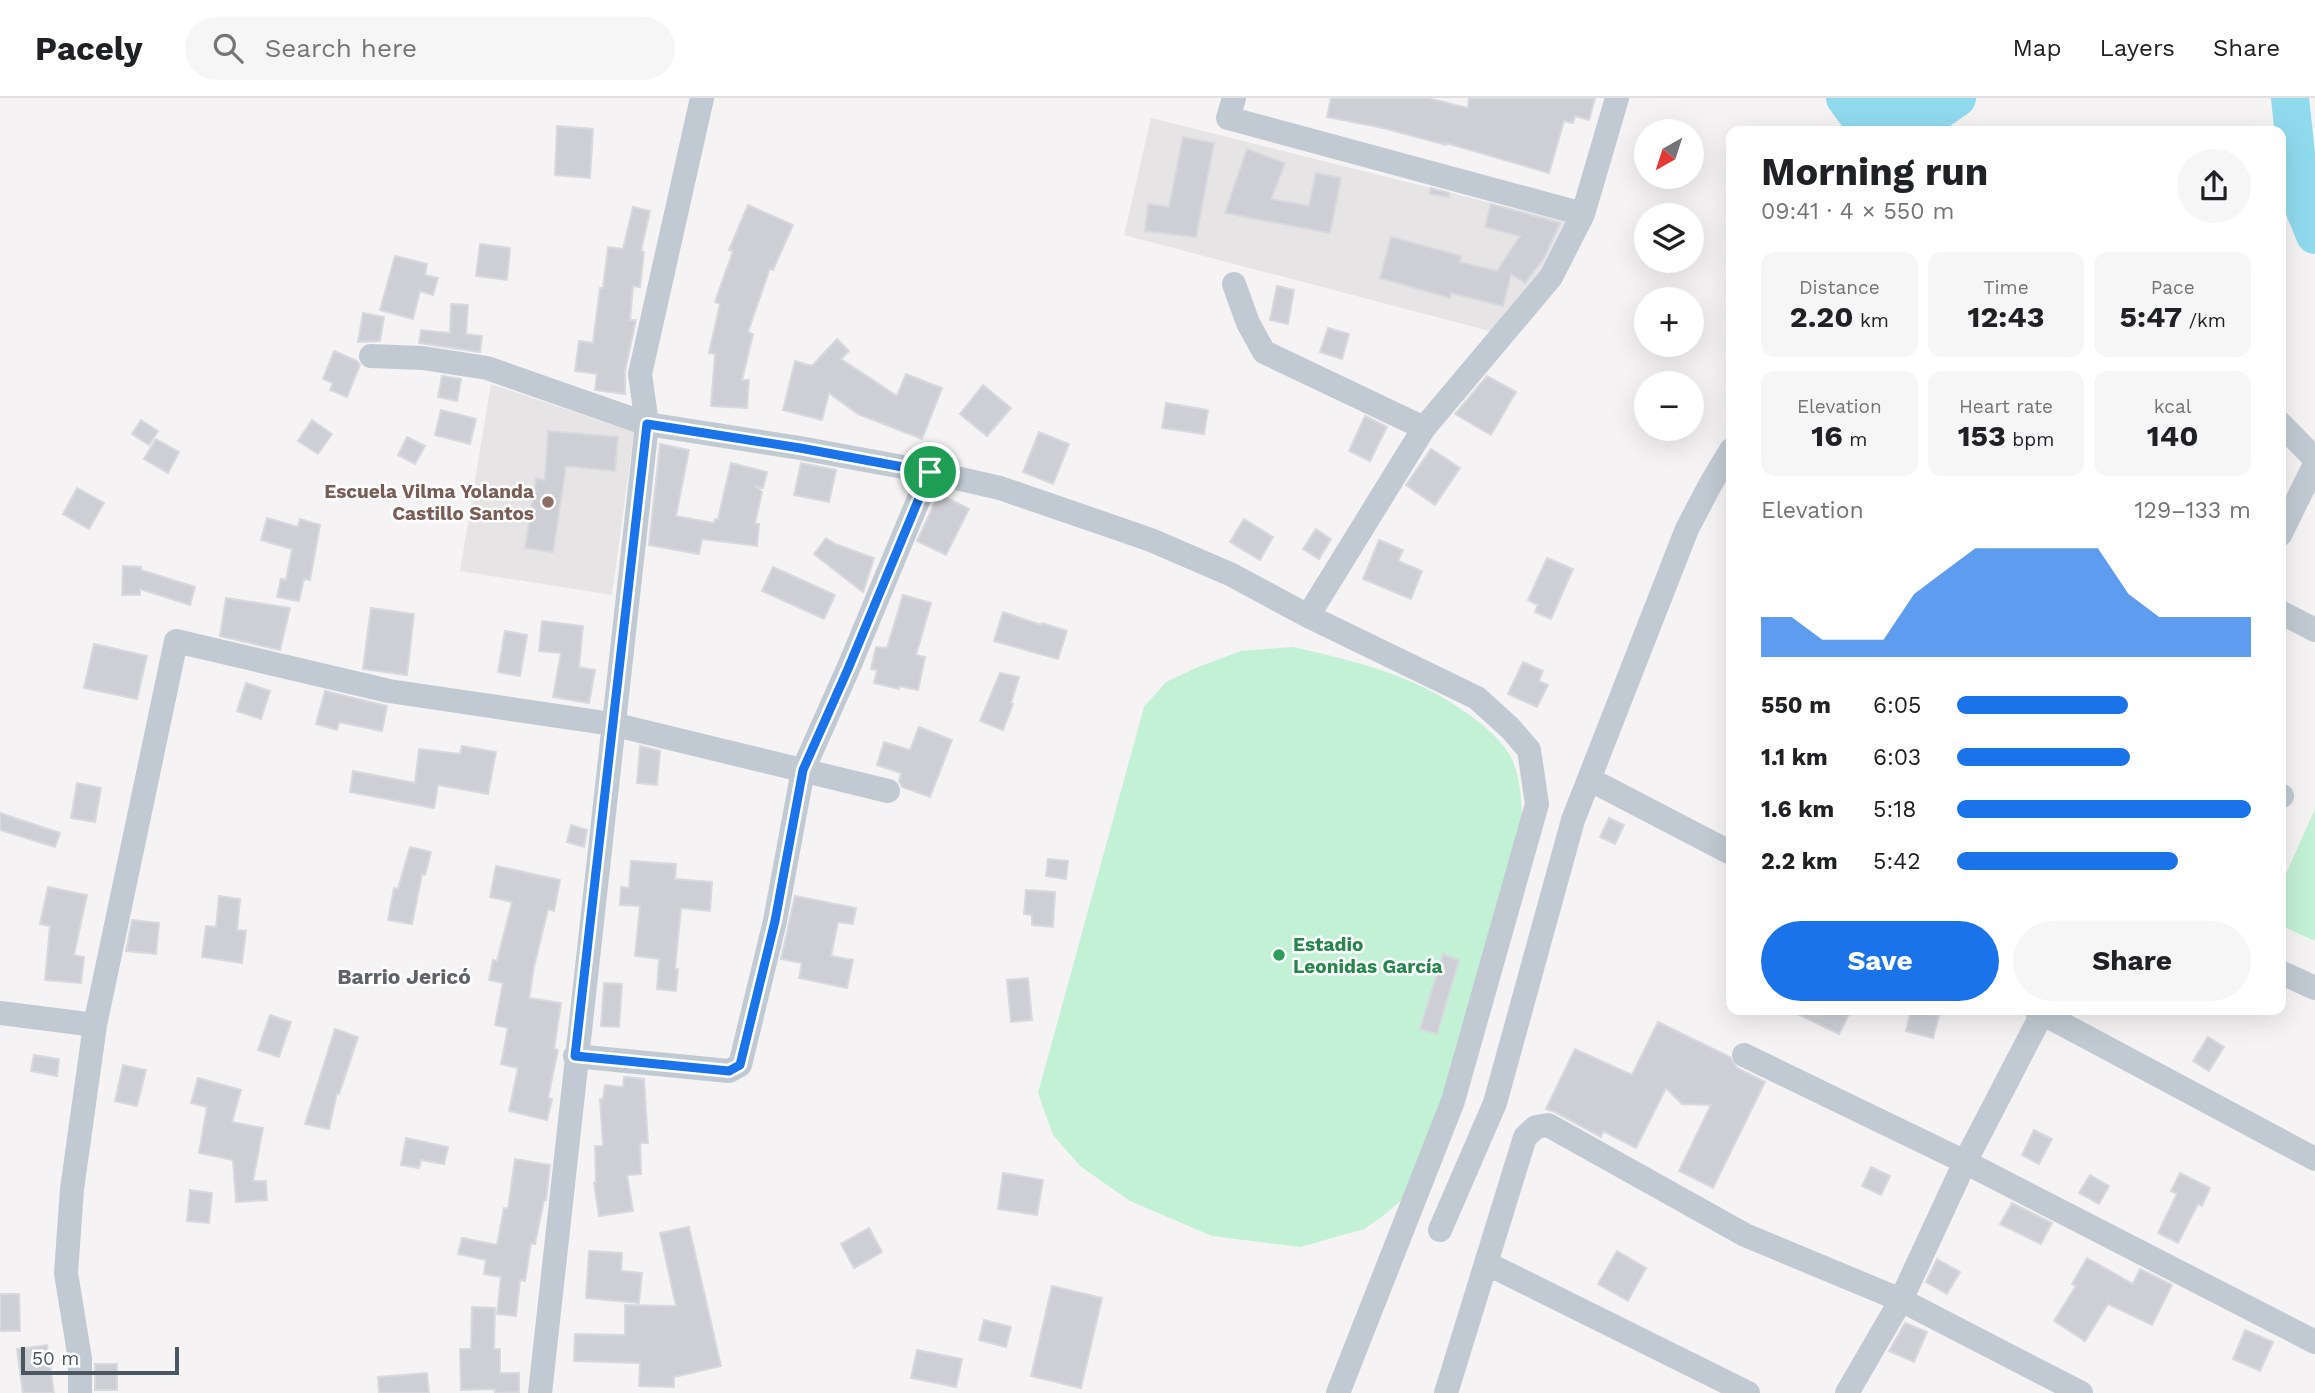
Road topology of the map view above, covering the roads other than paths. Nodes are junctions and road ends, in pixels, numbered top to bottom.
1 (702, 98) edge
2 (1234, 98) edge
3 (1617, 98) edge
4 (1583, 214) junction
5 (1234, 284) dead end
6 (372, 356) dead end
7 (647, 424) junction
8 (1424, 428) junction
9 (2286, 429) edge
10 (1726, 458) edge
11 (2315, 459) edge
12 (2315, 464) edge
13 (930, 472) junction
14 (2286, 523) edge
15 (2286, 615) edge
16 (1308, 616) junction
17 (2315, 630) edge
18 (612, 724) junction
19 (803, 770) junction
20 (1589, 779) junction
21 (888, 791) dead end
22 (1726, 850) edge
23 (2286, 975) edge
24 (2315, 988) edge
25 (0, 1013) edge
26 (2039, 1015) edge
27 (2048, 1015) edge
28 (95, 1025) junction
29 (1744, 1055) dead end
30 (575, 1056) junction
31 (2315, 1159) edge
32 (1965, 1162) junction
33 (1440, 1230) dead end
34 (1486, 1263) junction
35 (1901, 1300) junction
36 (2315, 1342) edge
37 (80, 1393) edge
38 (540, 1393) edge
39 (1338, 1393) edge
40 (1446, 1393) edge
41 (1748, 1393) edge
42 (1847, 1393) edge
43 (2081, 1393) edge

1 - 7 street
2 - 4 street
3 - 4 street
4 - 8 street
5 - 8 street
6 - 7 street
7 - 13 street
7 - 18 street
8 - 16 street
9 - 11 street
10 - 20 street
12 - 14 street
13 - 16 street
13 - 19 street
15 - 17 street
16 - 39 street
18 - 19 street
18 - 28 street
18 - 30 street
19 - 21 street
19 - 30 street
20 - 22 street
20 - 33 street
23 - 24 street
25 - 28 street
26 - 32 street
27 - 31 street
28 - 37 street
29 - 32 street
30 - 38 street
32 - 35 street
32 - 36 street
34 - 35 street
34 - 40 street
34 - 41 street
35 - 42 street
35 - 43 street

